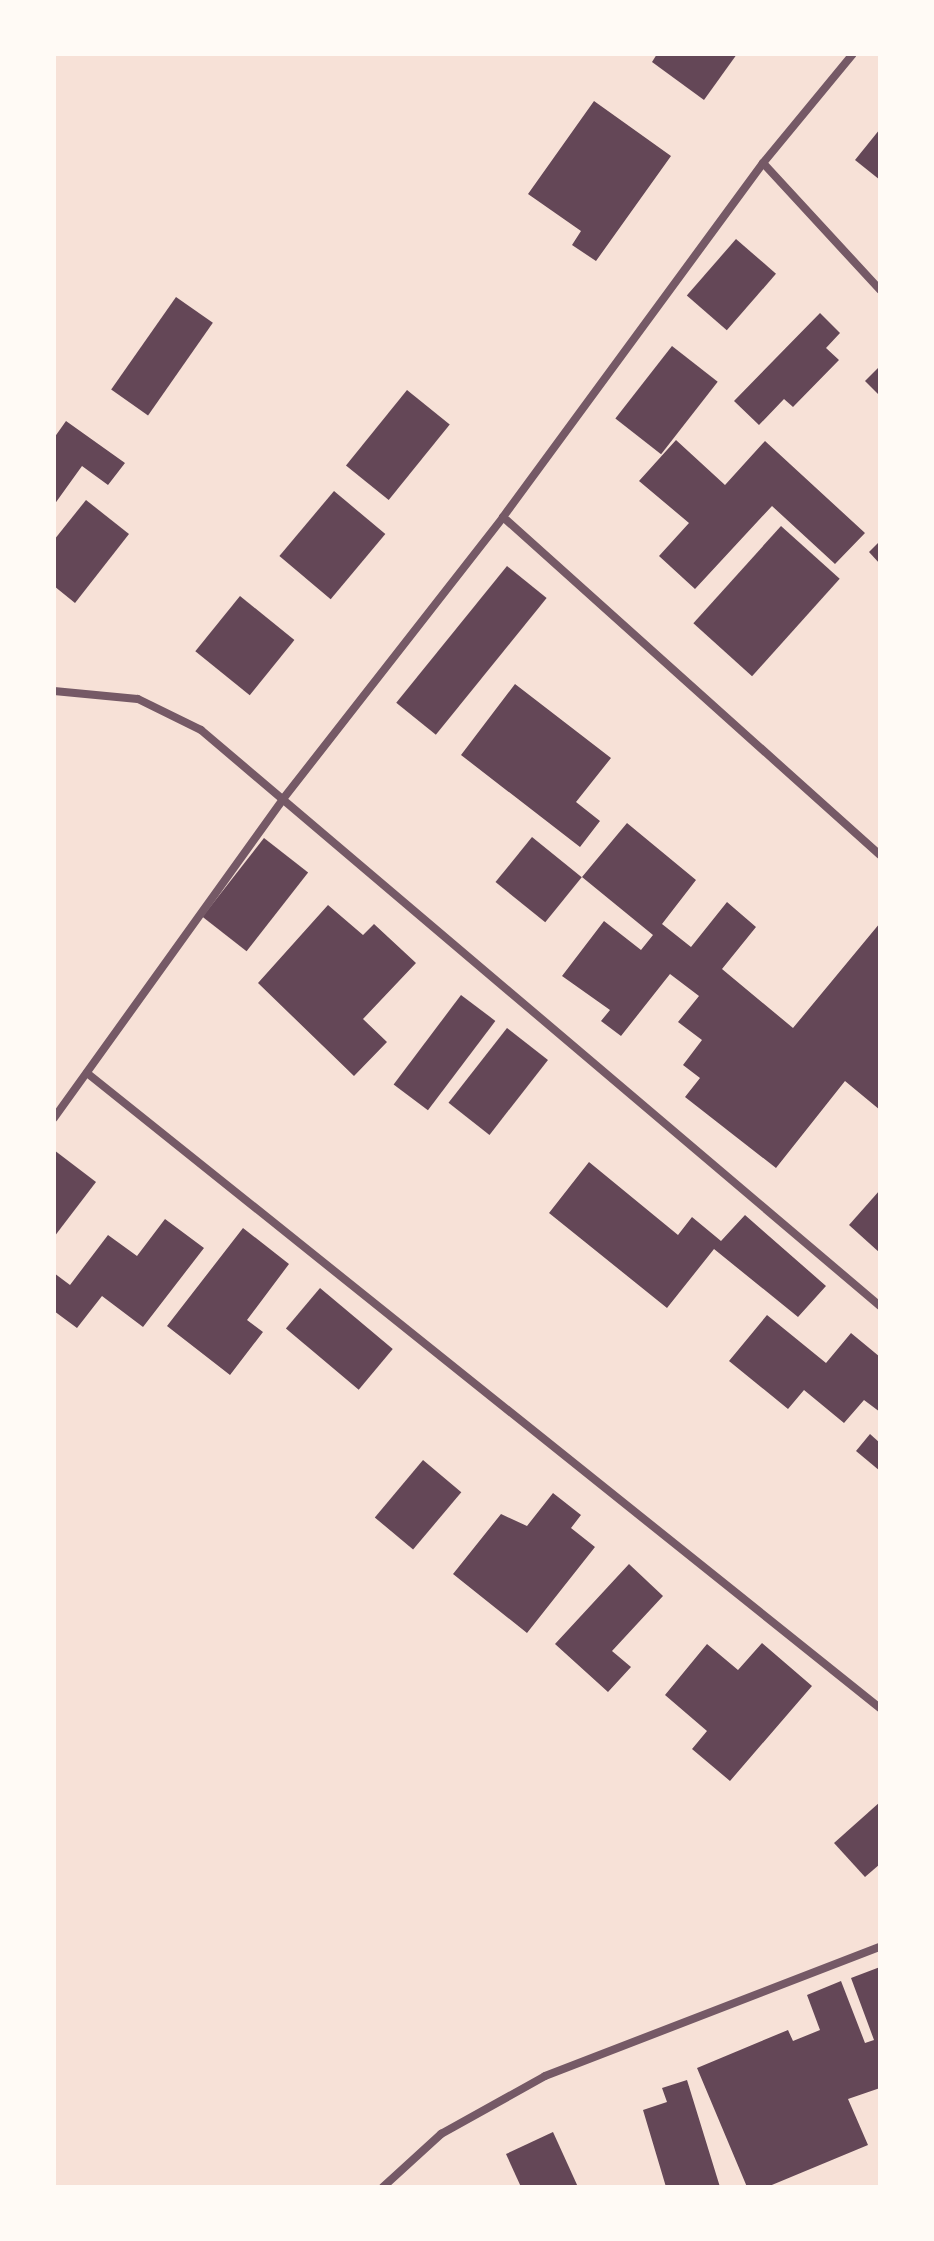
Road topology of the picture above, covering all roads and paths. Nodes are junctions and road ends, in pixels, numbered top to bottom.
1 (853, 54) edge
2 (763, 163) junction
3 (880, 290) edge
4 (503, 517) junction
5 (54, 691) edge
6 (283, 799) junction
7 (880, 855) edge
8 (87, 1073) junction
9 (54, 1118) edge
10 (880, 1306) edge
11 (880, 1708) edge
12 (880, 1947) edge
13 (383, 2187) edge

1 - 2 street
2 - 3 street
2 - 4 street
4 - 6 street
4 - 7 street
5 - 6 street
6 - 8 street
6 - 10 street
8 - 9 street
8 - 11 street
12 - 13 street

